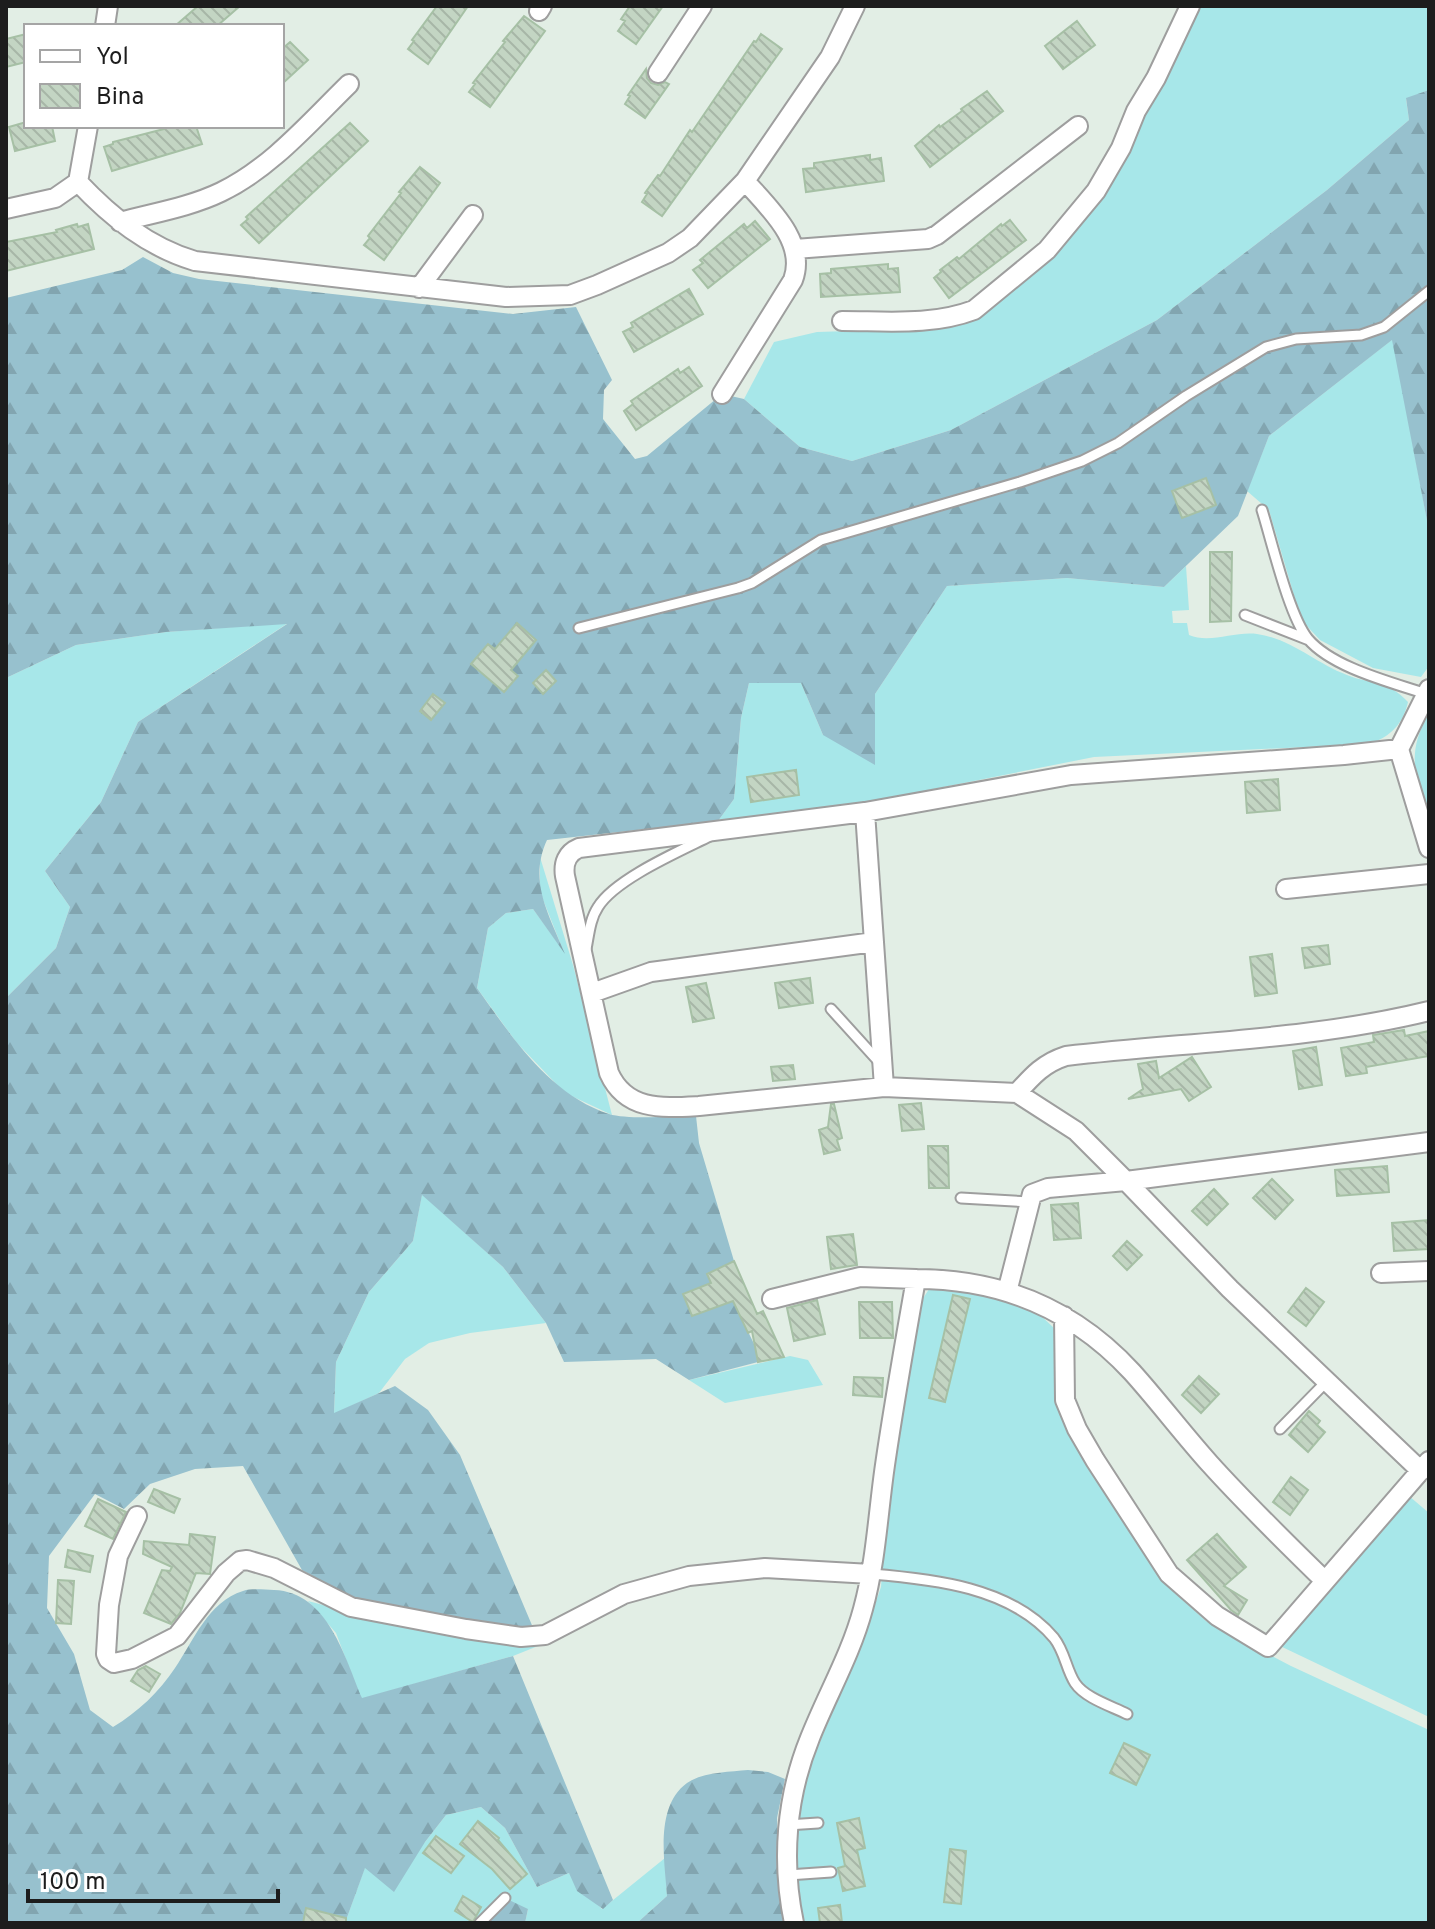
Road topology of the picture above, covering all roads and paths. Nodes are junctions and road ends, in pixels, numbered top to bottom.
1 (702, 6) edge
2 (855, 6) edge
3 (1190, 6) edge
4 (658, 73) dead end
5 (349, 84) dead end
6 (1078, 126) dead end
7 (88, 128) edge
8 (745, 181) junction
9 (78, 182) junction
10 (6, 209) edge
11 (473, 215) dead end
12 (120, 222) junction
13 (795, 249) junction
14 (419, 288) junction
15 (1429, 291) edge
16 (842, 321) dead end
17 (722, 394) dead end
18 (1262, 510) dead end
19 (1245, 615) dead end
20 (579, 628) dead end
21 (1309, 640) junction
22 (1427, 691) edge
23 (1399, 749) junction
24 (865, 812) junction
25 (720, 831) junction
26 (1429, 848) edge
27 (1429, 874) edge
28 (1286, 889) dead end
29 (874, 942) junction
30 (584, 959) junction
31 (592, 993) junction
32 (831, 1009) dead end
33 (1429, 1011) edge
34 (883, 1066) junction
35 (884, 1087) junction
36 (1017, 1093) junction
37 (1429, 1142) edge
38 (1126, 1181) junction
39 (961, 1198) dead end
40 (1029, 1202) junction
41 (1429, 1271) edge
42 (1381, 1273) dead end
43 (916, 1279) junction
44 (1007, 1292) junction
45 (772, 1299) dead end
46 (1064, 1316) junction
47 (1326, 1382) junction
48 (1280, 1429) dead end
49 (1424, 1474) edge
50 (137, 1516) dead end
51 (871, 1574) junction
52 (1325, 1581) junction
53 (1127, 1714) dead end
54 (818, 1823) dead end
55 (787, 1825) junction
56 (831, 1872) dead end
57 (788, 1875) junction
58 (505, 1898) dead end
59 (480, 1923) edge
60 (794, 1923) edge

1 - 4 street
2 - 8 street
3 - 16 street
5 - 12 street
6 - 13 street
7 - 9 street
8 - 13 street
8 - 14 street
9 - 10 street
9 - 12 street
11 - 14 street
12 - 14 street
13 - 17 street
15 - 20 lane
18 - 21 lane
19 - 21 lane
21 - 22 lane
22 - 23 street
23 - 24 street
23 - 26 street
24 - 25 street
24 - 29 street
25 - 30 lane
25 - 30 street
27 - 28 street
29 - 31 street
29 - 34 street
30 - 31 street
31 - 35 street
32 - 34 lane
33 - 36 street
34 - 35 street
35 - 36 street
36 - 38 street
37 - 38 street
38 - 40 street
38 - 47 street
39 - 40 lane
40 - 44 street
41 - 42 street
43 - 44 street
43 - 45 street
43 - 51 street
44 - 46 street
46 - 52 street
46 - 52 street
47 - 48 lane
47 - 49 street
49 - 52 street
50 - 51 street
51 - 53 lane
51 - 55 street
54 - 55 lane
55 - 57 street
56 - 57 lane
57 - 60 street
58 - 59 lane

